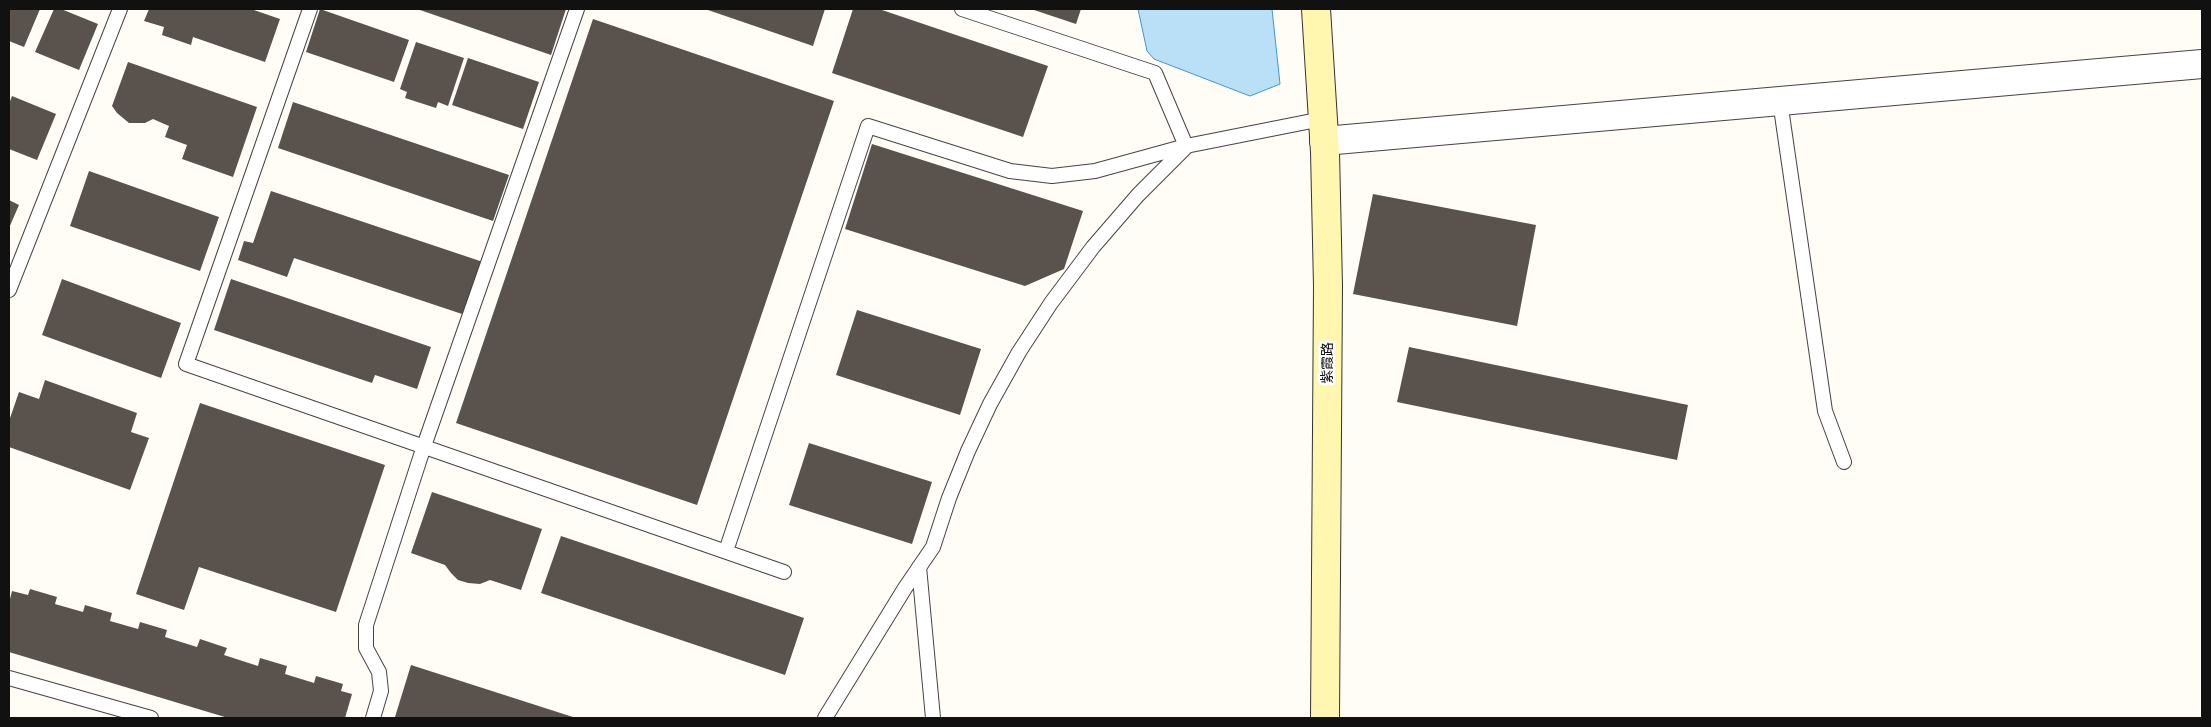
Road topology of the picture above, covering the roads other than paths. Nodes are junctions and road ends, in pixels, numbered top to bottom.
1 (120, 9) edge
2 (310, 9) edge
3 (577, 9) edge
4 (962, 9) edge
5 (1316, 9) edge
6 (2202, 64) edge
7 (1780, 101) junction
8 (1323, 130) junction
9 (1186, 146) junction
10 (9, 290) edge
11 (424, 446) junction
12 (1844, 462) dead end
13 (726, 551) junction
14 (919, 567) junction
15 (784, 572) dead end
16 (9, 678) edge
17 (151, 718) edge
18 (374, 718) edge
19 (825, 718) edge
20 (932, 718) edge
21 (1325, 718) edge

1 - 10 lane
2 - 11 lane
3 - 11 lane
4 - 9 lane
5 - 8 street, 紫霞路
6 - 7 street
7 - 8 street
7 - 12 lane
8 - 9 lane
8 - 21 street, 紫霞路
9 - 13 lane
9 - 14 lane
11 - 13 lane
11 - 18 lane
13 - 15 lane
14 - 19 lane
14 - 20 lane
16 - 17 lane

